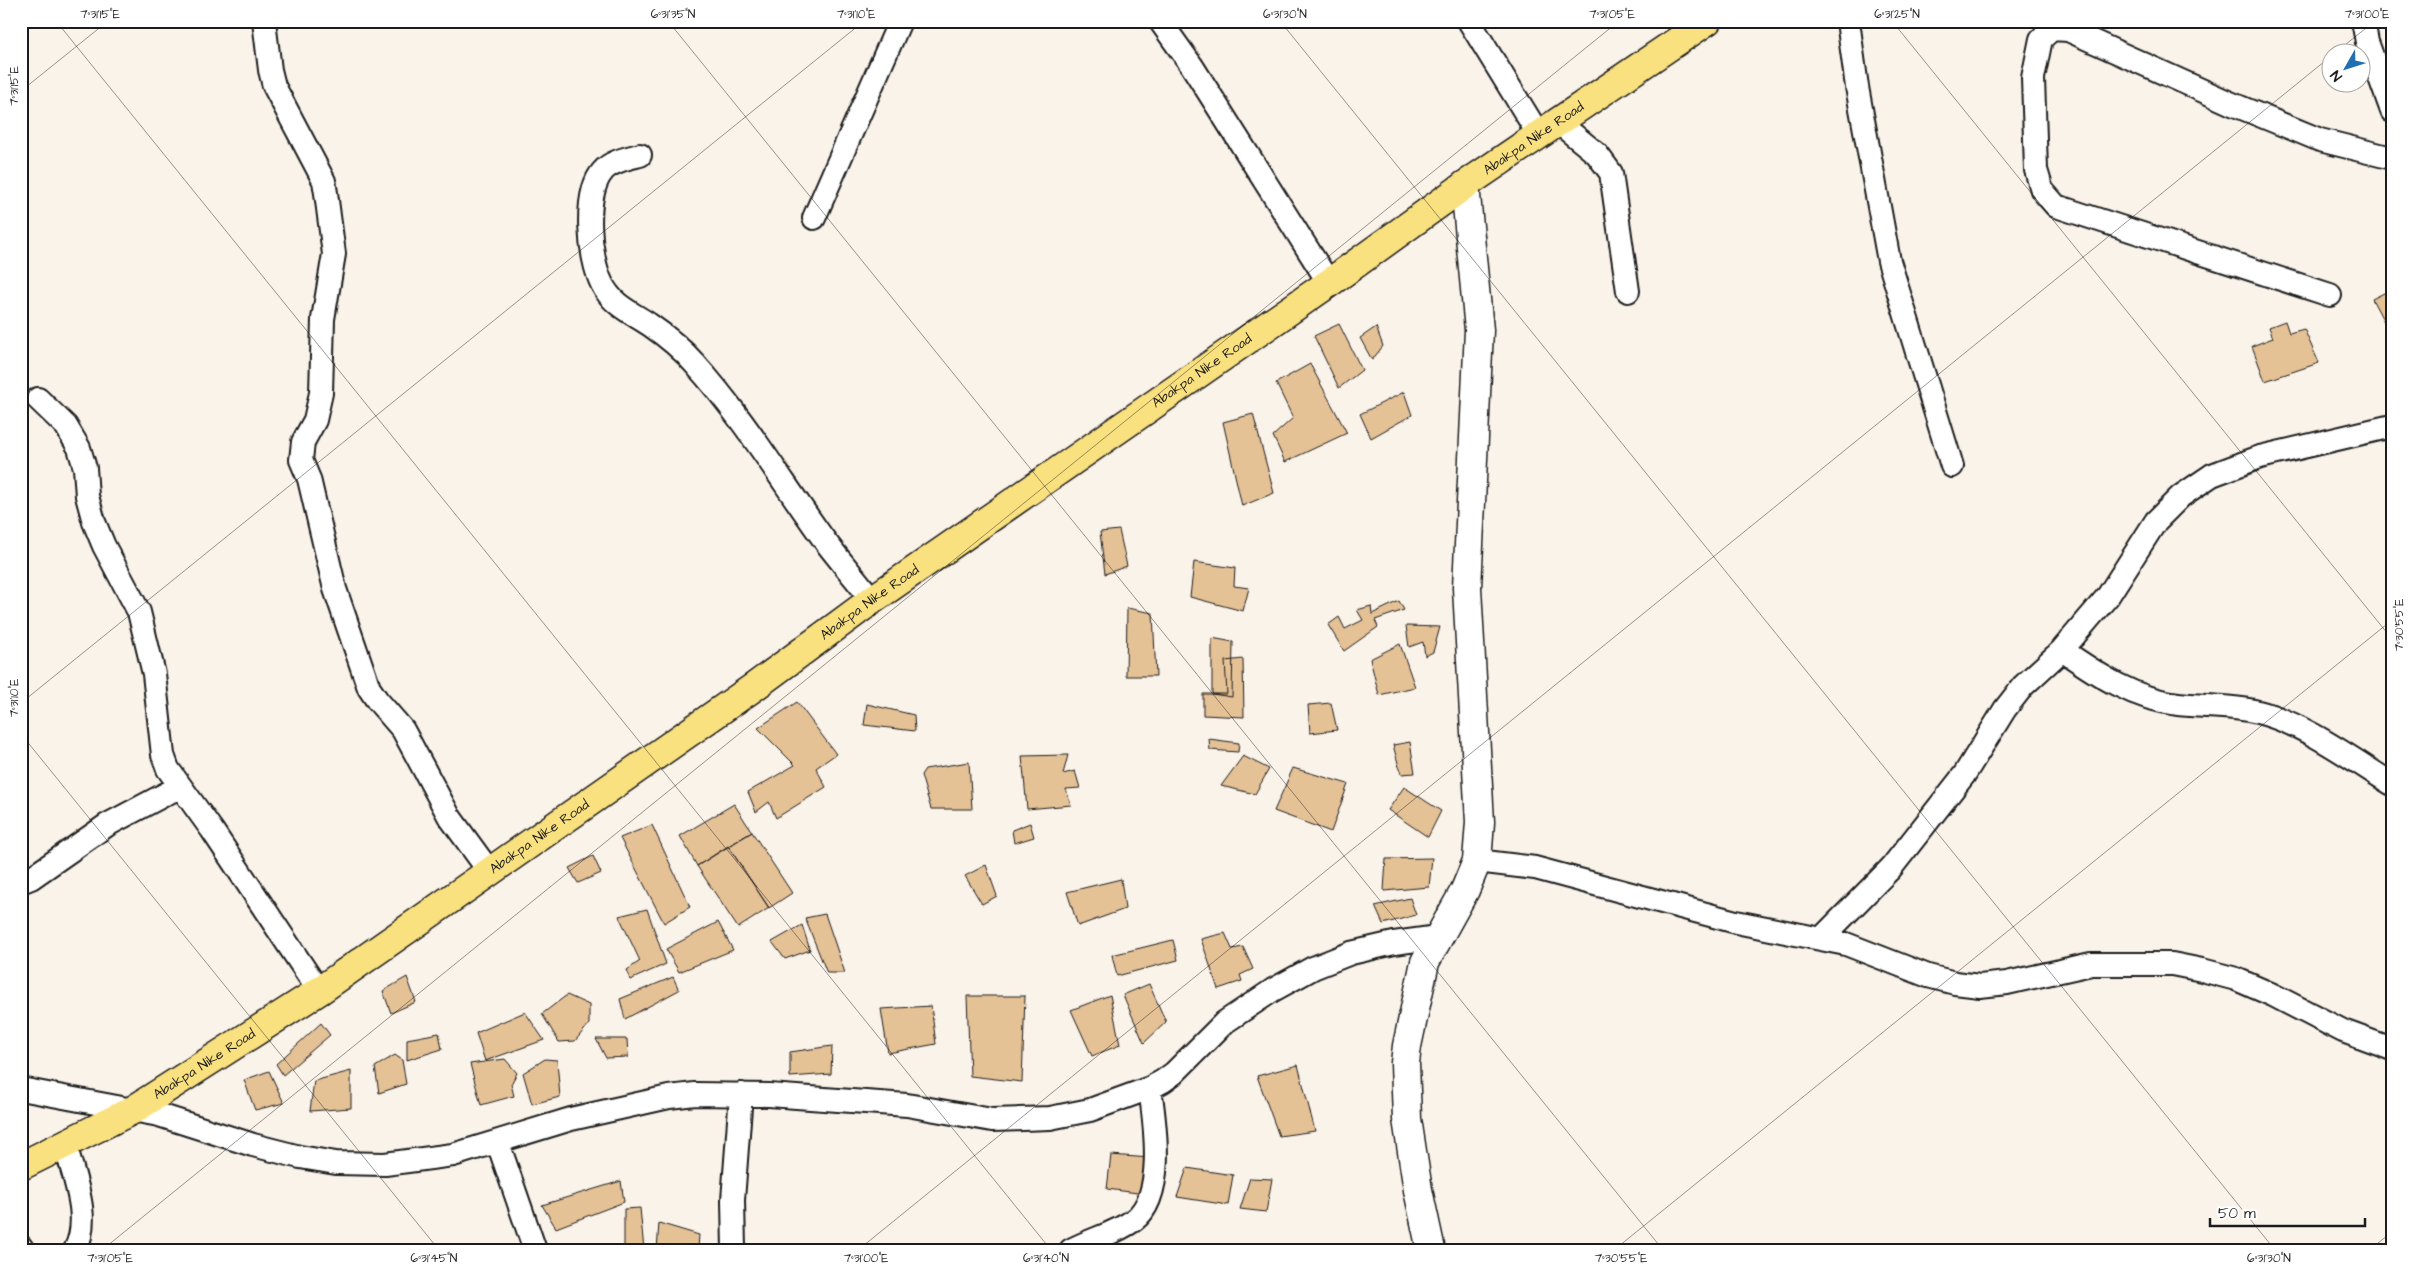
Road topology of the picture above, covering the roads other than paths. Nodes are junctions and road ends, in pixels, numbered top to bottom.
1 (264, 21) edge
2 (900, 21) edge
3 (1160, 21) edge
4 (1469, 21) edge
5 (1707, 21) edge
6 (1848, 21) edge
7 (2363, 21) edge
8 (2392, 111) edge
9 (1549, 129) junction
10 (640, 155) dead end
11 (2392, 158) edge
12 (1465, 185) junction
13 (814, 218) dead end
14 (1329, 283) junction
15 (1628, 291) dead end
16 (2330, 295) dead end
17 (38, 399) dead end
18 (2392, 426) edge
19 (1952, 466) dead end
20 (872, 600) junction
21 (2062, 650) junction
22 (2392, 784) edge
23 (179, 787) junction
24 (1477, 861) junction
25 (489, 871) junction
26 (21, 882) edge
27 (1438, 937) junction
28 (1822, 939) junction
29 (319, 991) junction
30 (2392, 1049) edge
31 (1150, 1088) junction
32 (21, 1089) edge
33 (740, 1094) junction
34 (133, 1110) junction
35 (498, 1143) junction
36 (65, 1144) junction
37 (21, 1166) edge
38 (75, 1250) edge
39 (535, 1250) edge
40 (734, 1250) edge
41 (1071, 1250) edge
42 (1431, 1250) edge

1 - 25 street
2 - 13 street
3 - 14 street
4 - 9 street
5 - 9 main road, Abakpa Nike Road
6 - 19 street
7 - 8 street
9 - 12 main road, Abakpa Nike Road
9 - 15 street
10 - 20 street
11 - 16 street
12 - 14 main road, Abakpa Nike Road
12 - 24 street
14 - 20 main road, Abakpa Nike Road
17 - 23 street
18 - 21 street
20 - 25 main road, Abakpa Nike Road
21 - 22 street
21 - 28 street
23 - 26 street
23 - 29 street
24 - 27 street
24 - 28 street
25 - 29 main road, Abakpa Nike Road
27 - 31 street
27 - 42 street
28 - 30 street
29 - 34 main road, Abakpa Nike Road
31 - 33 street
31 - 41 street
32 - 34 street
33 - 35 street
33 - 40 street
34 - 35 street
34 - 36 main road, Abakpa Nike Road
35 - 39 street
36 - 37 main road, Abakpa Nike Road
36 - 38 street

